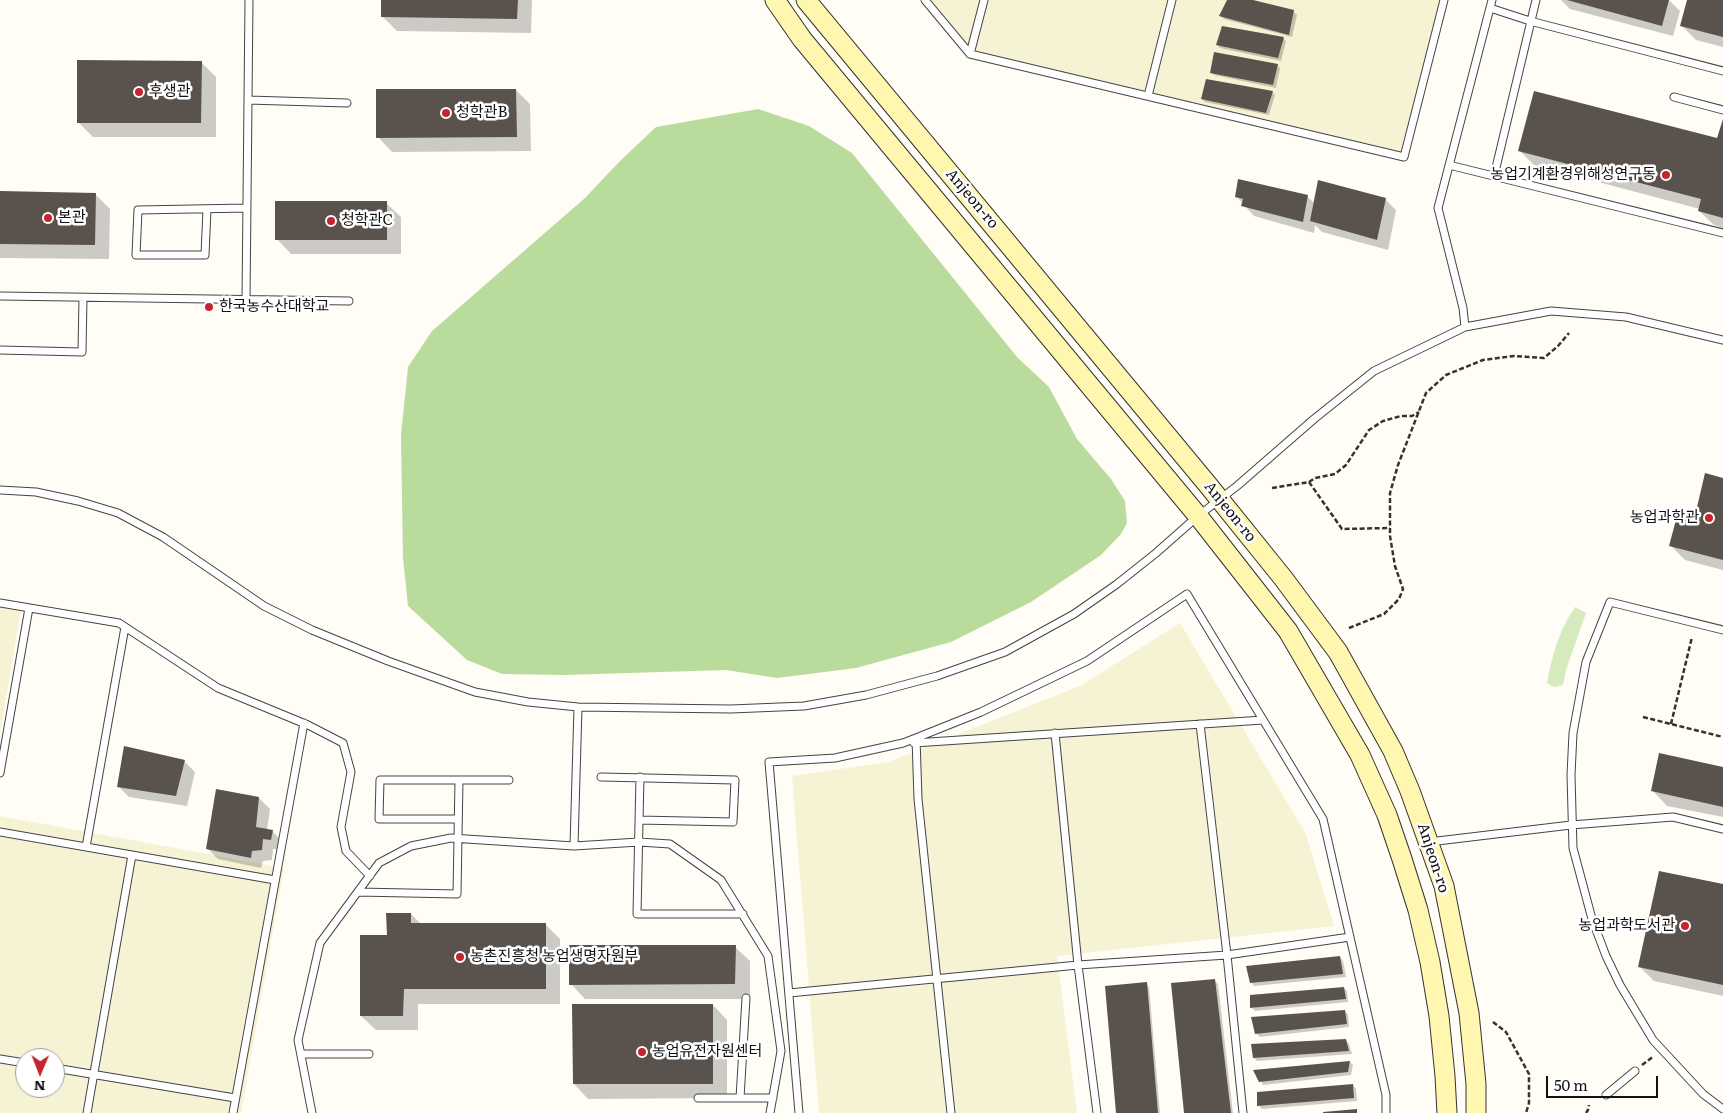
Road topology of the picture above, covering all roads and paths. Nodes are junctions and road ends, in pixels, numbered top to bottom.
1 (249, 0) edge
2 (775, 0) edge
3 (806, 0) edge
4 (925, 0) edge
5 (984, 0) edge
6 (1172, 0) edge
7 (1444, 0) edge
8 (1492, 0) edge
9 (1536, 0) edge
10 (1490, 8) junction
11 (1530, 21) junction
12 (970, 54) junction
13 (1723, 71) edge
14 (1148, 96) junction
15 (1674, 97) dead end
16 (248, 100) junction
17 (347, 103) dead end
18 (1723, 110) edge
19 (1449, 164) junction
20 (1494, 176) junction
21 (247, 208) junction
22 (207, 209) junction
23 (1723, 233) edge
24 (0, 296) edge
25 (82, 298) junction
26 (246, 300) junction
27 (349, 301) dead end
28 (1465, 327) junction
29 (1569, 333) dead end
30 (1723, 340) edge
31 (0, 350) edge
32 (1419, 412) junction
33 (1309, 482) junction
34 (1272, 488) dead end
35 (0, 490) edge
36 (1219, 499) junction
37 (1198, 516) junction
38 (1390, 528) junction
39 (0, 603) edge
40 (29, 608) junction
41 (125, 627) junction
42 (1349, 628) dead end
43 (1723, 630) edge
44 (1692, 637) dead end
45 (578, 707) junction
46 (1642, 717) dead end
47 (1263, 720) junction
48 (304, 724) junction
49 (1200, 724) junction
50 (1671, 724) junction
51 (1055, 733) junction
52 (1723, 737) edge
53 (916, 740) junction
54 (0, 773) edge
55 (601, 777) dead end
56 (640, 777) junction
57 (459, 780) junction
58 (509, 780) dead end
59 (458, 819) junction
60 (639, 820) junction
61 (1571, 825) junction
62 (1723, 829) edge
63 (0, 832) edge
64 (458, 838) junction
65 (639, 842) junction
66 (1429, 842) junction
67 (574, 846) junction
68 (86, 847) junction
69 (132, 855) junction
70 (370, 876) junction
71 (275, 880) junction
72 (358, 892) junction
73 (743, 914) junction
74 (1350, 937) junction
75 (1227, 955) junction
76 (1078, 965) junction
77 (936, 979) junction
78 (789, 993) junction
79 (746, 998) dead end
80 (1493, 1022) dead end
81 (301, 1054) junction
82 (369, 1054) dead end
83 (1654, 1056) dead end
84 (0, 1059) edge
85 (15, 1061) edge
86 (1641, 1066) dead end
87 (65, 1070) edge
88 (1635, 1071) dead end
89 (94, 1074) junction
90 (1606, 1095) dead end
91 (235, 1098) junction
92 (698, 1098) dead end
93 (740, 1098) junction
94 (773, 1098) junction
95 (1589, 1105) dead end
96 (1723, 1109) edge
97 (87, 1113) edge
98 (233, 1113) edge
99 (312, 1113) edge
100 (770, 1113) edge
101 (799, 1113) edge
102 (950, 1113) edge
103 (1097, 1113) edge
104 (1243, 1113) edge
105 (1386, 1113) edge
106 (1447, 1113) edge
107 (1476, 1113) edge
108 (1526, 1113) edge
109 (1586, 1113) edge

1 - 16 lane
2 - 37 street, Anjeon-ro
3 - 36 street, Anjeon-ro
4 - 12 lane
5 - 12 lane
6 - 14 lane
7 - 14 lane
8 - 10 lane
9 - 11 lane
10 - 11 lane
10 - 19 lane
11 - 13 lane
11 - 20 lane
12 - 14 lane
15 - 18 lane
16 - 17 lane
16 - 21 lane
19 - 20 lane
19 - 28 lane
20 - 23 lane
21 - 22 lane
21 - 26 lane
22 - 22 lane
24 - 25 lane
25 - 26 lane
25 - 31 lane
26 - 27 lane
28 - 30 lane
28 - 36 lane
29 - 32 path
32 - 33 path
32 - 38 path
33 - 34 path
33 - 38 path
35 - 45 lane
36 - 37 lane
36 - 66 street, Anjeon-ro
37 - 45 lane
37 - 106 street, Anjeon-ro
38 - 42 path
39 - 40 lane
40 - 41 lane
40 - 54 lane
41 - 48 lane
41 - 68 lane
43 - 61 lane
44 - 50 path
45 - 67 lane
46 - 50 path
47 - 49 lane
47 - 53 lane
47 - 74 lane
48 - 70 lane
48 - 71 lane
49 - 51 lane
49 - 75 lane
50 - 52 path
51 - 53 lane
51 - 76 lane
53 - 77 lane
53 - 78 lane
55 - 56 lane
56 - 60 lane
56 - 60 lane
57 - 58 lane
57 - 59 lane
57 - 59 lane
59 - 64 lane
60 - 65 lane
61 - 62 lane
61 - 66 lane
61 - 96 lane
63 - 68 lane
64 - 67 lane
64 - 70 lane
64 - 72 lane
65 - 67 lane
65 - 73 lane
65 - 73 lane
66 - 107 street, Anjeon-ro
68 - 69 lane
69 - 71 lane
69 - 89 lane
70 - 72 lane
71 - 91 lane
72 - 81 lane
73 - 94 lane
74 - 75 lane
74 - 105 lane
75 - 76 lane
75 - 104 lane
76 - 77 lane
76 - 103 lane
77 - 78 lane
77 - 102 lane
78 - 101 lane
79 - 93 lane
80 - 108 path
81 - 82 lane
81 - 99 lane
83 - 86 path
84 - 85 lane
87 - 89 lane
88 - 90 lane
89 - 91 lane
89 - 97 lane
91 - 98 lane
92 - 93 lane
93 - 94 lane
94 - 100 lane
95 - 109 path

